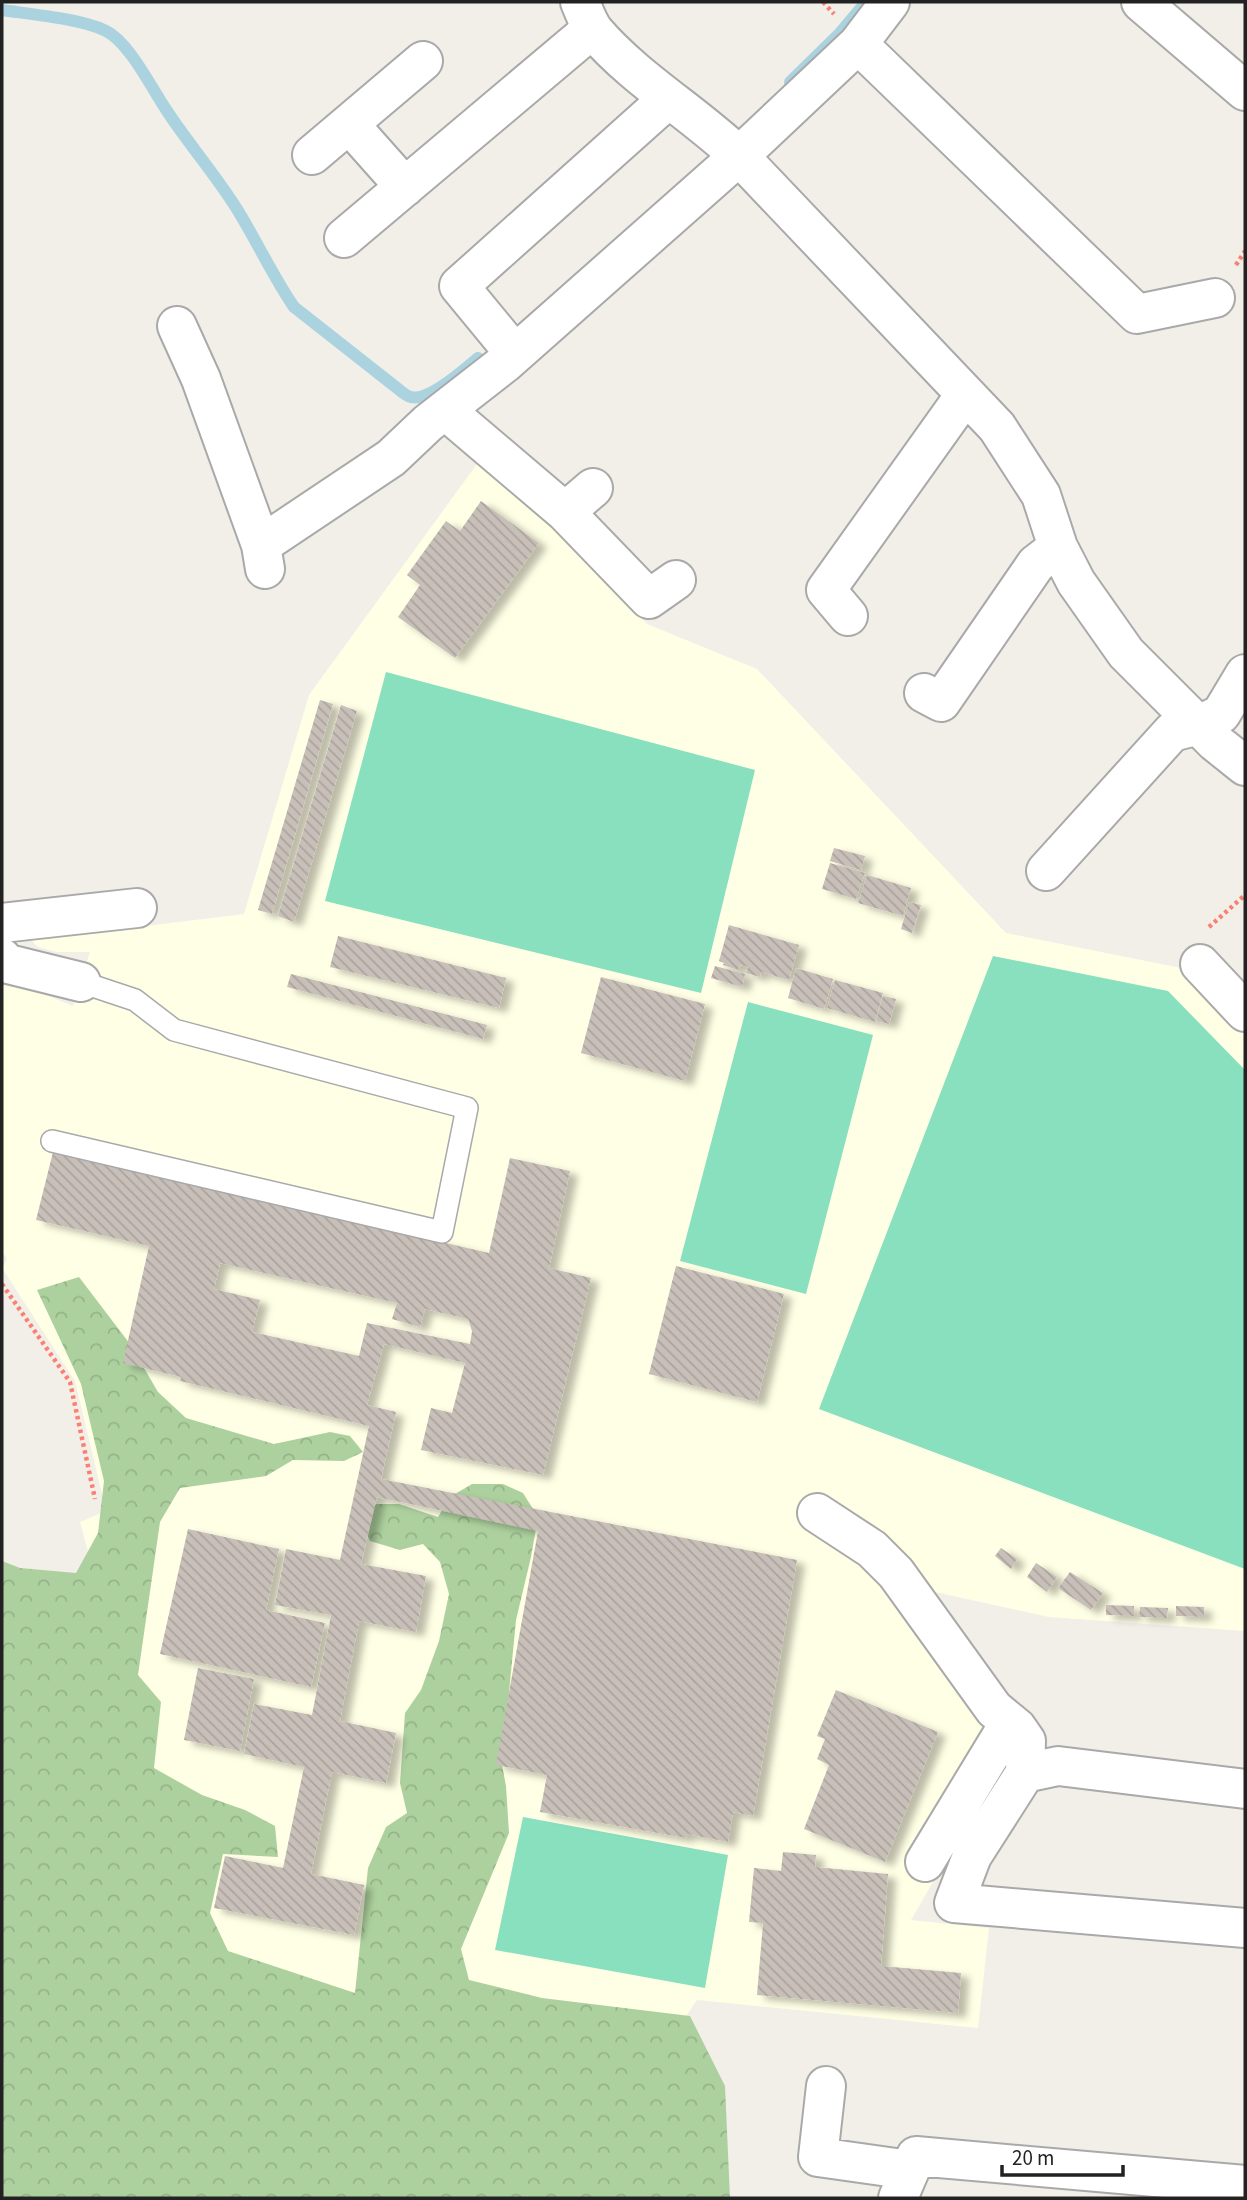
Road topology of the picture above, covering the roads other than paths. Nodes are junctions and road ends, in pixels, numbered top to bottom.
1 (890, 2) edge
2 (1141, 2) edge
3 (586, 16) edge
4 (858, 44) junction
5 (423, 61) dead end
6 (1245, 91) edge
7 (668, 100) junction
8 (349, 124) junction
9 (312, 155) dead end
10 (739, 156) junction
11 (405, 187) junction
12 (344, 238) dead end
13 (1215, 298) dead end
14 (177, 326) dead end
15 (515, 354) junction
16 (965, 395) junction
17 (445, 410) junction
18 (1058, 547) junction
19 (676, 580) dead end
20 (848, 616) dead end
21 (1245, 674) edge
22 (924, 693) dead end
23 (1199, 726) junction
24 (1245, 766) edge
25 (1046, 871) dead end
26 (137, 908) dead end
27 (2, 923) edge
28 (2, 958) edge
29 (1200, 964) dead end
30 (81, 982) joint
31 (1245, 1012) edge
32 (52, 1141) dead end
33 (817, 1513) dead end
34 (1010, 1722) junction
35 (1025, 1773) junction
36 (1245, 1789) edge
37 (925, 1862) dead end
38 (1245, 1928) edge
39 (826, 2086) dead end
40 (904, 2184) edge
41 (1245, 2185) edge

1 - 4 street
2 - 6 street
3 - 7 street
3 - 11 street
4 - 10 street
4 - 13 street
5 - 8 street
7 - 10 street
7 - 15 street
8 - 9 street
8 - 11 street
10 - 15 street
10 - 16 street
11 - 12 street
14 - 17 street
15 - 17 street
16 - 18 street
16 - 20 street
17 - 19 street
18 - 22 street
18 - 23 street
21 - 23 street
23 - 24 street
23 - 25 street
26 - 27 street
28 - 30 street
29 - 31 street
30 - 32 lane
33 - 34 street
34 - 35 street
34 - 37 street
35 - 36 street
35 - 38 street
39 - 40 street
40 - 41 street

